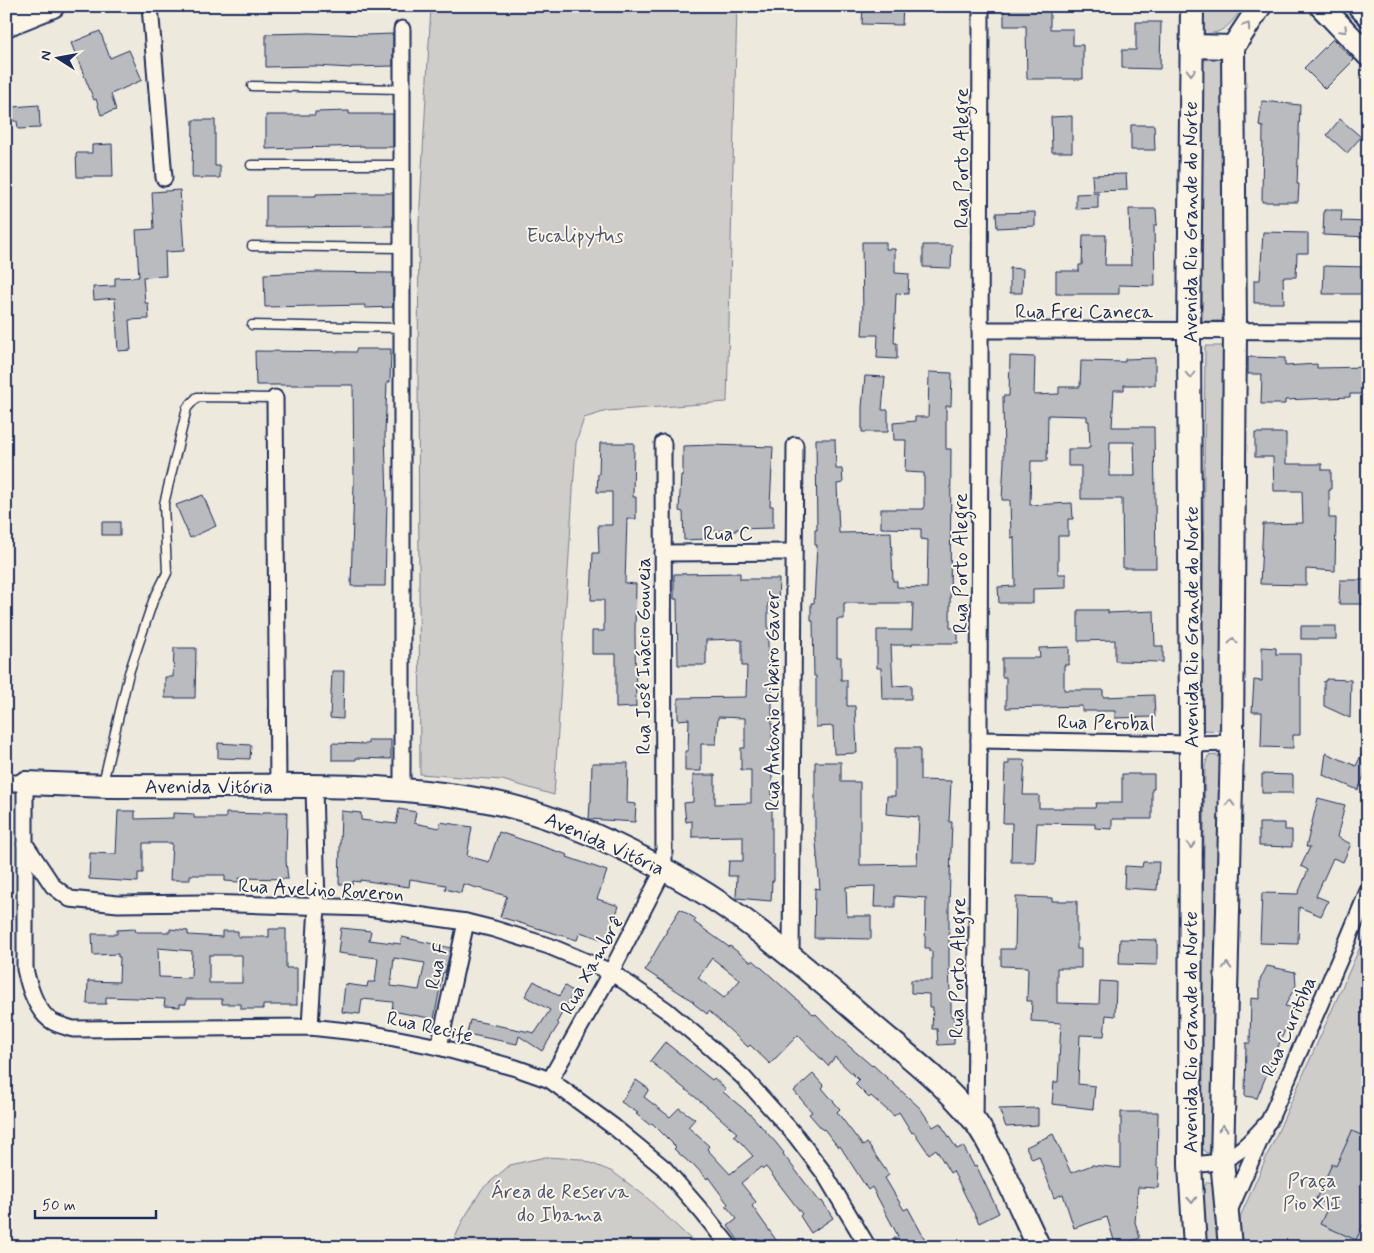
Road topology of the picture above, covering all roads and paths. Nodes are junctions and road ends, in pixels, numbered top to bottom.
1 (53, 6) edge
2 (150, 6) edge
3 (981, 6) edge
4 (1192, 6) edge
5 (1260, 6) edge
6 (1321, 6) edge
7 (1359, 6) edge
8 (1368, 15) edge
9 (6, 25) edge
10 (402, 29) dead end
11 (1191, 46) junction
12 (1233, 46) junction
13 (1368, 54) edge
14 (252, 86) dead end
15 (402, 89) junction
16 (251, 165) dead end
17 (402, 165) junction
18 (164, 178) dead end
19 (252, 246) dead end
20 (402, 248) junction
21 (252, 324) dead end
22 (402, 328) junction
23 (980, 330) junction
24 (1234, 331) junction
25 (1368, 331) edge
26 (1189, 332) junction
27 (275, 398) joint
28 (663, 443) dead end
29 (795, 445) dead end
30 (794, 552) junction
31 (663, 553) junction
32 (979, 740) junction
33 (1232, 742) junction
34 (1191, 744) junction
35 (16, 783) edge
36 (278, 785) junction
37 (314, 786) junction
38 (102, 787) junction
39 (402, 790) junction
40 (25, 844) junction
41 (664, 869) junction
42 (1368, 891) edge
43 (317, 906) junction
44 (466, 922) junction
45 (791, 957) junction
46 (612, 972) junction
47 (310, 1027) junction
48 (439, 1047) junction
49 (550, 1080) junction
50 (975, 1121) junction
51 (1269, 1121) junction
52 (1222, 1160) junction
53 (1190, 1165) junction
54 (1227, 1214) junction
55 (730, 1247) edge
56 (868, 1247) edge
57 (1039, 1247) edge
58 (1195, 1247) edge
59 (1230, 1247) edge

1 - 9 main road
2 - 18 street
3 - 23 street, Rua Porto Alegre
4 - 11 main road, Avenida Rio Grande do Norte
12 -> 5 main road
6 -> 13 main road
7 - 8 main road
10 - 15 street
11 - 12 main road
11 -> 26 main road, Avenida Rio Grande do Norte
12 - 24 main road, Avenida Rio Grande do Norte
14 - 15 lane
15 - 17 street
16 - 17 lane
17 - 20 street
19 - 20 lane
20 - 22 street
21 - 22 lane
22 - 39 street
23 - 26 street, Rua Frei Caneca
23 - 32 street, Rua Porto Alegre
24 - 25 street, Rua Frei Caneca
24 - 26 street, Rua Frei Caneca
33 -> 24 main road, Avenida Rio Grande do Norte
26 -> 34 main road, Avenida Rio Grande do Norte
27 - 36 street
27 - 38 lane
28 - 31 street, Rua José Inácio Gouveia
29 - 30 street, Rua Antonio Ribeiro Gaver
30 - 31 street, Rua C
30 - 45 street, Rua Antonio Ribeiro Gaver
31 - 41 street, Rua José Inácio Gouveia
32 - 34 street, Rua Perobal
32 - 50 street, Rua Porto Alegre
33 - 34 street, Rua Perobal
52 -> 33 main road, Avenida Rio Grande do Norte
34 -> 53 main road, Avenida Rio Grande do Norte
35 - 38 main road, Avenida Vitória
35 - 40 street
36 - 37 main road, Avenida Vitória
36 - 38 main road, Avenida Vitória
37 - 39 main road, Avenida Vitória
37 - 43 street
39 - 41 main road, Avenida Vitória
40 - 43 street, Rua Avelino Roveron
40 - 47 street, Rua Recife
41 - 45 main road, Avenida Vitória
41 - 46 street, Rua Xambrê
42 - 51 street, Rua Curitiba
43 - 44 street, Rua Avelino Roveron
43 - 47 street
44 - 46 street, Rua Avelino Roveron
44 - 48 street, Rua F
45 - 50 main road, Avenida Vitória
46 - 49 street, Rua Xambrê
46 - 56 street, Rua Avelino Roveron
47 - 48 street, Rua Recife
48 - 49 street, Rua Recife
49 - 55 street, Rua Recife
50 - 57 main road, Avenida Vitória
51 - 52 street, Rua Curitiba
51 - 54 street
52 - 53 street
52 - 54 main road, Avenida Rio Grande do Norte
53 -> 58 main road, Avenida Rio Grande do Norte
54 - 59 main road, Avenida Rio Grande do Norte

